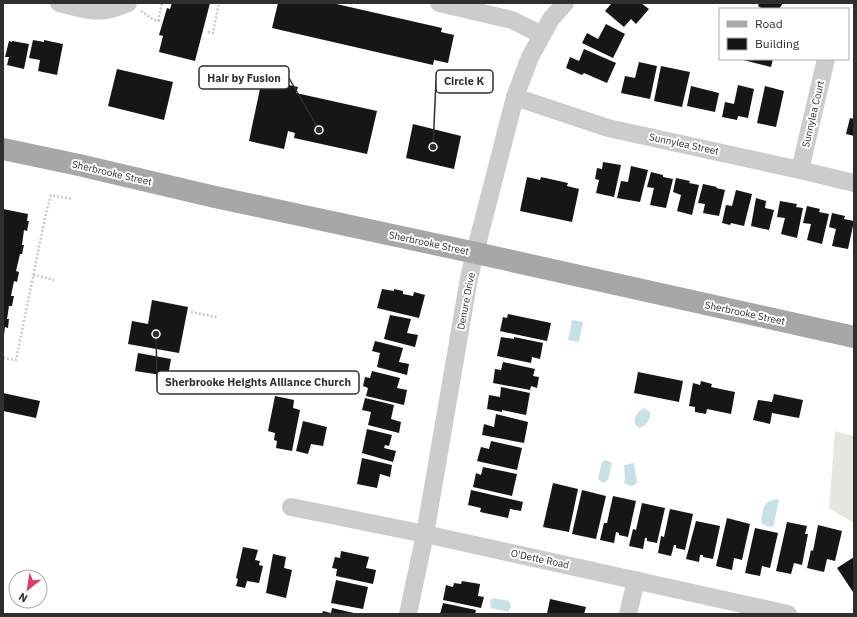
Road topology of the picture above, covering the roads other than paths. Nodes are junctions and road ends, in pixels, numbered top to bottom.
1 (59, 3) edge
2 (439, 3) edge
3 (565, 3) edge
4 (132, 5) edge
5 (542, 35) junction
6 (826, 60) edge
7 (515, 97) junction
8 (3, 149) edge
9 (800, 170) junction
10 (854, 183) edge
11 (476, 253) junction
12 (854, 337) edge
13 (291, 507) dead end
14 (425, 534) junction
15 (636, 580) junction
16 (408, 614) edge
17 (628, 614) edge
18 (788, 614) edge

1 - 4 street
2 - 5 street
3 - 5 street, Denure Drive
5 - 7 street, Denure Drive
6 - 9 street, Sunnylea Court
7 - 9 street, Sunnylea Street
7 - 11 street, Denure Drive
8 - 11 main road, Sherbrooke Street
9 - 10 street, Sunnylea Street
11 - 12 main road, Sherbrooke Street
11 - 14 street, Denure Drive
13 - 14 street, O'Dette Road
14 - 15 street, O'Dette Road
14 - 16 street, Denure Drive
15 - 17 street
15 - 18 street, O'Dette Road

